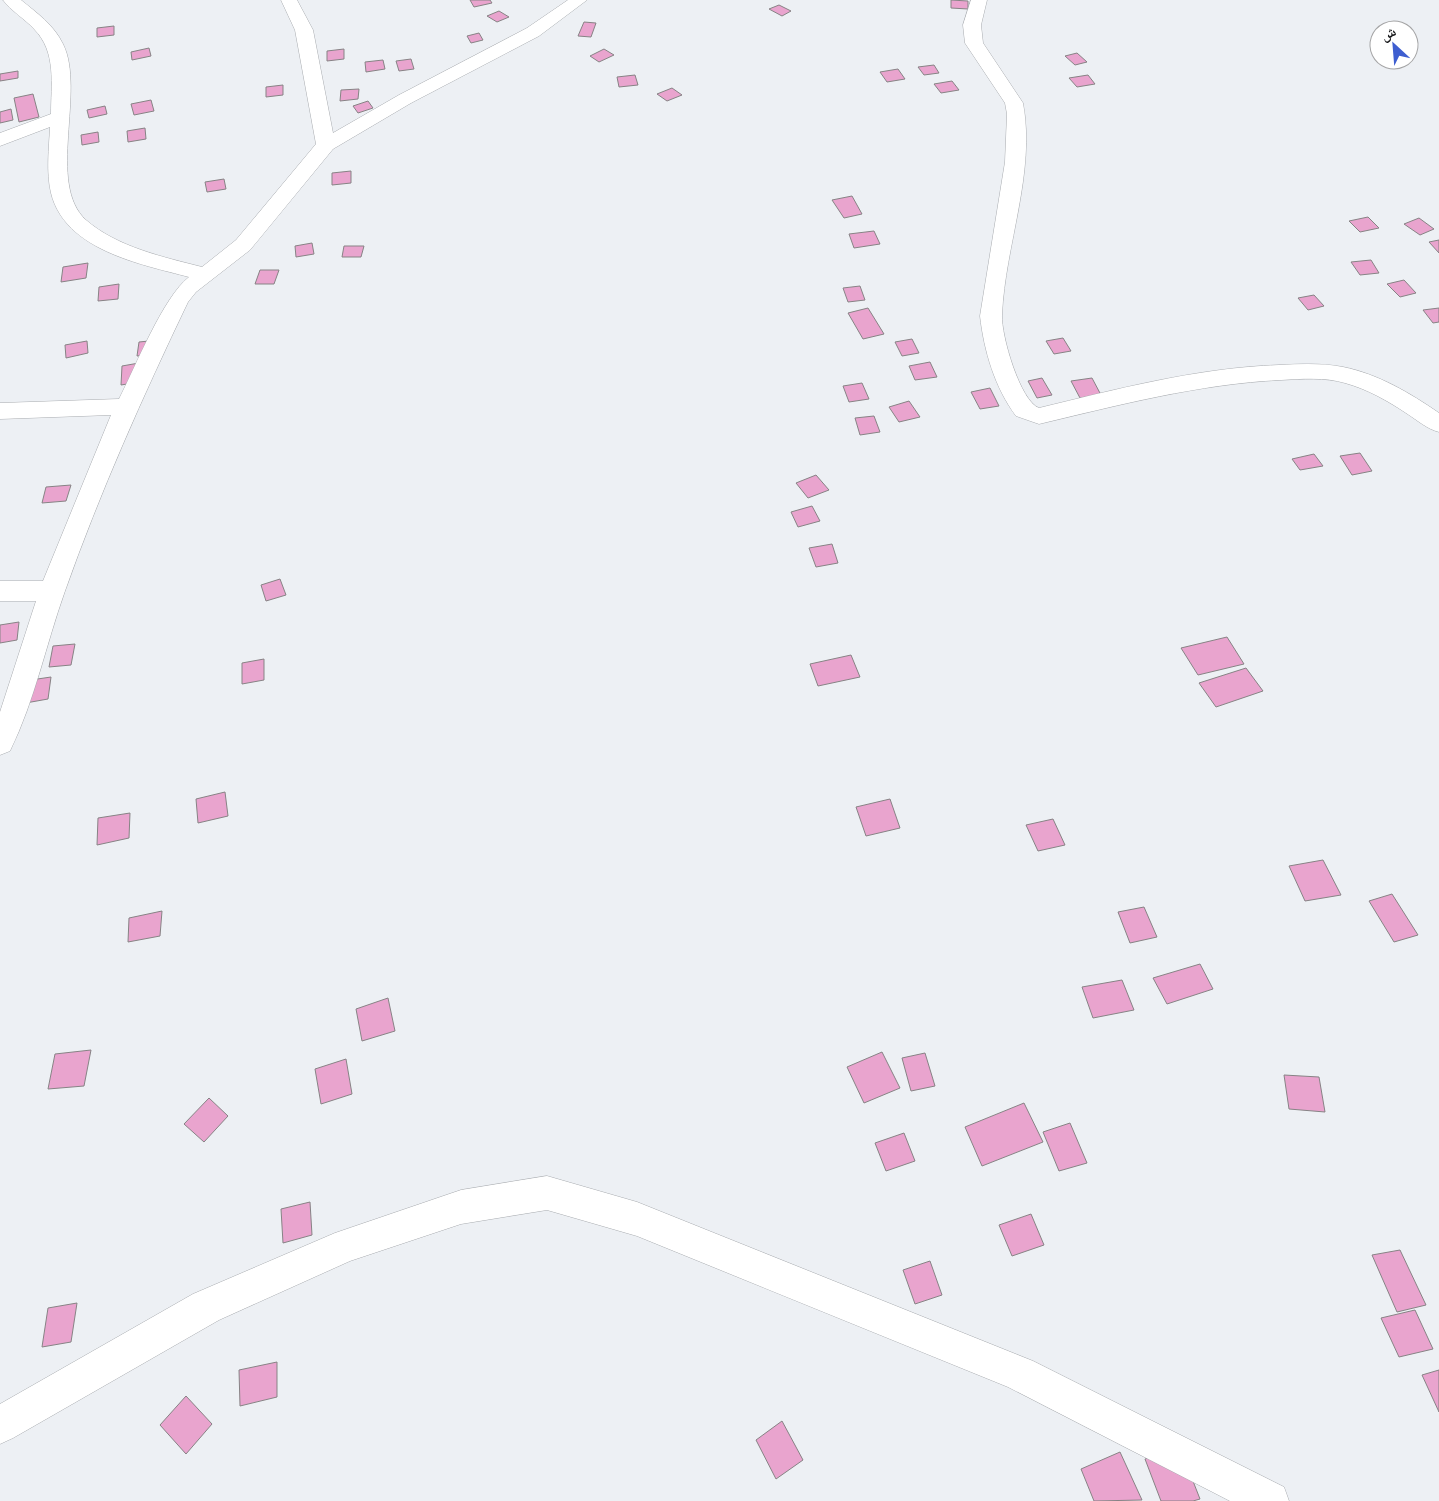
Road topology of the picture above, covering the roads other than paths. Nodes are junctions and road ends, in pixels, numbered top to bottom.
1 (11, 0) edge
2 (289, 0) edge
3 (579, 0) edge
4 (979, 0) edge
5 (60, 118) junction
6 (0, 140) edge
7 (326, 146) junction
8 (204, 274) junction
9 (126, 407) junction
10 (0, 411) edge
11 (1439, 424) edge
12 (52, 590) junction
13 (0, 591) edge
14 (0, 743) edge
15 (0, 1425) edge
16 (1270, 1501) edge

1 - 5 street
2 - 7 street
3 - 7 street
4 - 11 street
5 - 6 street
5 - 8 street
7 - 8 street
8 - 9 street
9 - 10 street
9 - 12 street
12 - 13 street
12 - 14 street
15 - 16 street

